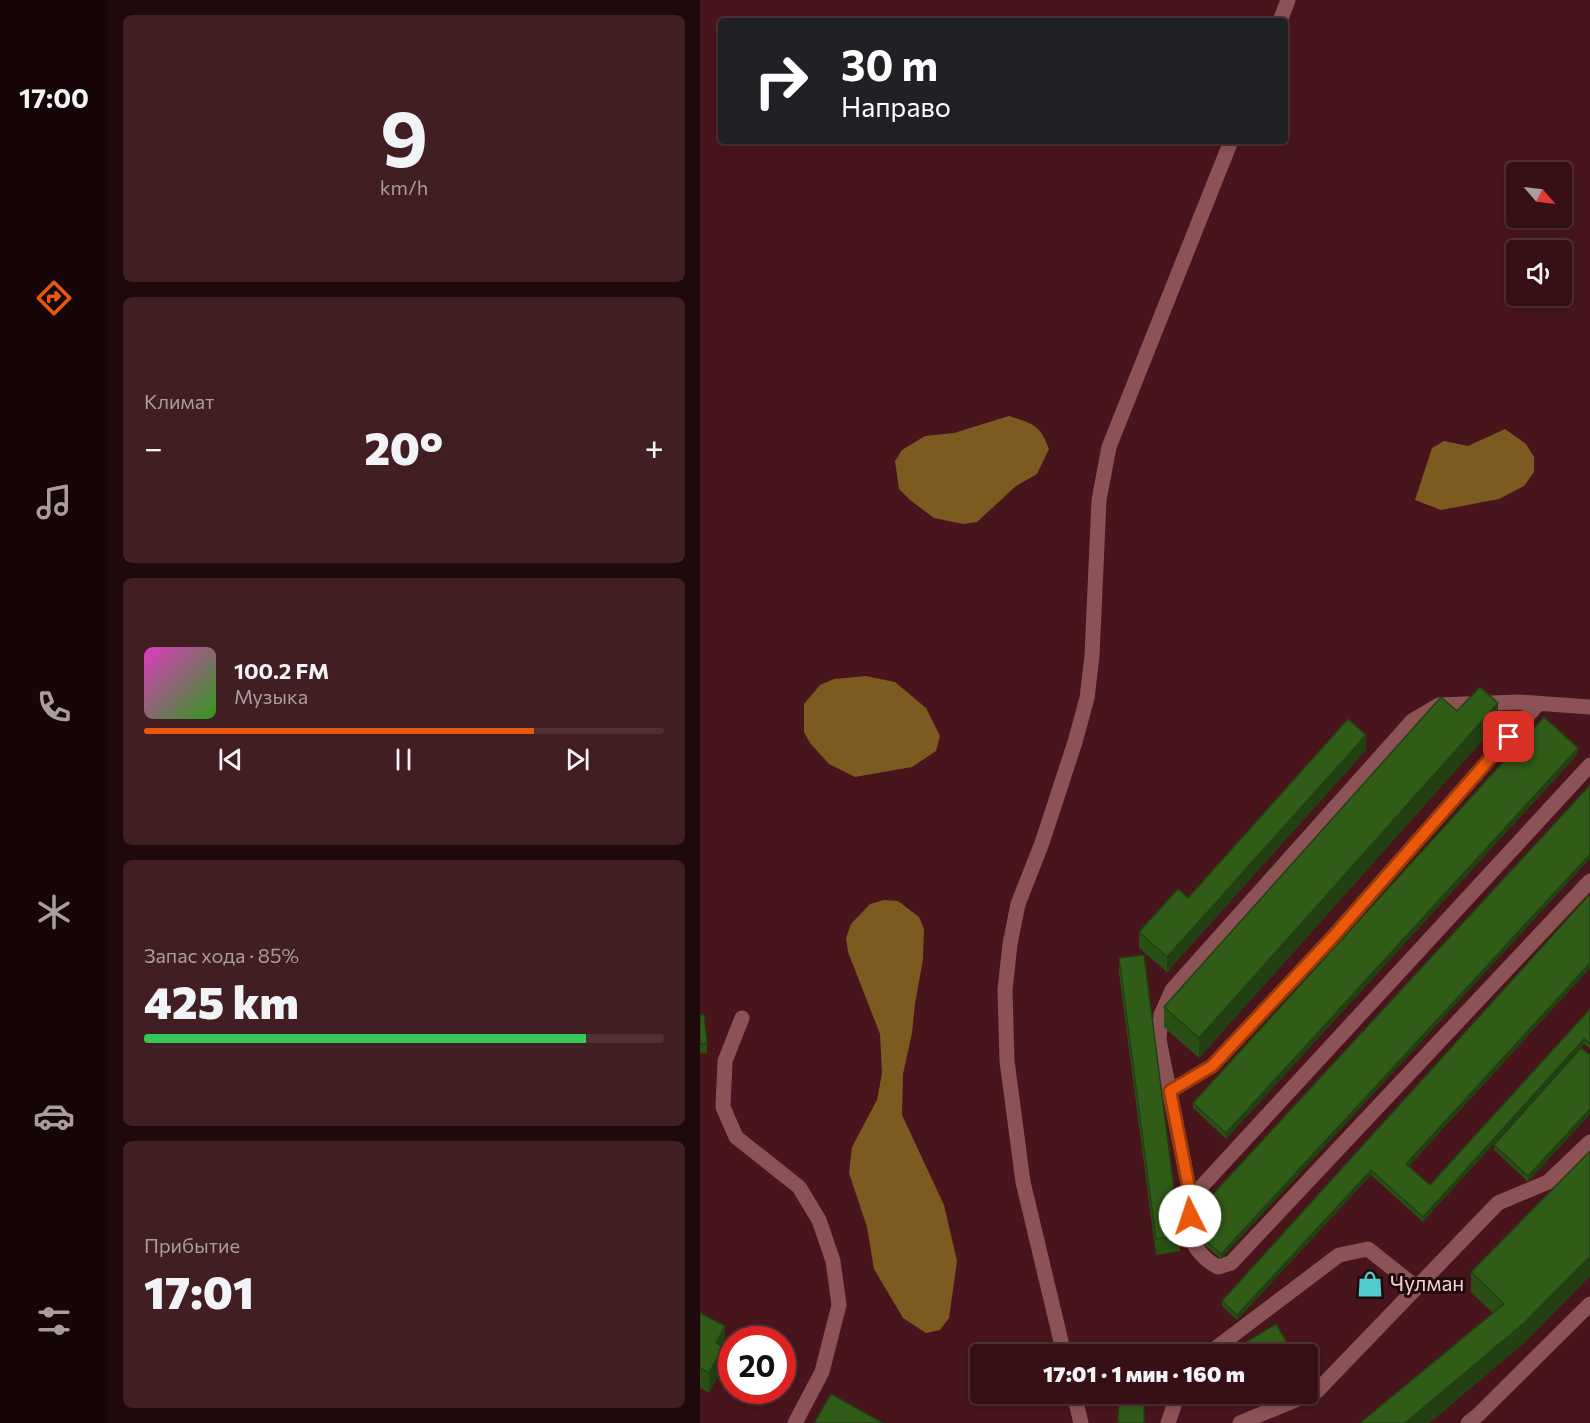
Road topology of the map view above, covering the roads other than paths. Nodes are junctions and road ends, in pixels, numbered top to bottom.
1 (1288, 0) edge
2 (1281, 18) edge
3 (1230, 144) edge
4 (1538, 704) junction
5 (1590, 707) edge
6 (1590, 765) edge
7 (1590, 881) edge
8 (742, 1018) dead end
9 (1170, 1091) junction
10 (1590, 1142) edge
11 (1191, 1198) junction
12 (1417, 1287) junction
13 (1590, 1304) edge
14 (1062, 1344) edge
15 (1221, 1344) edge
16 (1076, 1404) edge
17 (1175, 1404) edge
18 (796, 1423) edge
19 (1081, 1423) edge
20 (1168, 1423) edge
21 (1240, 1423) edge
22 (1468, 1423) edge

1 - 2 street
3 - 14 street
4 - 5 street
4 - 9 street
4 - 9 street
6 - 11 street
7 - 11 street
8 - 18 street
9 - 11 street
10 - 12 street
12 - 15 street
12 - 21 street
13 - 22 street
16 - 19 street
17 - 20 street

